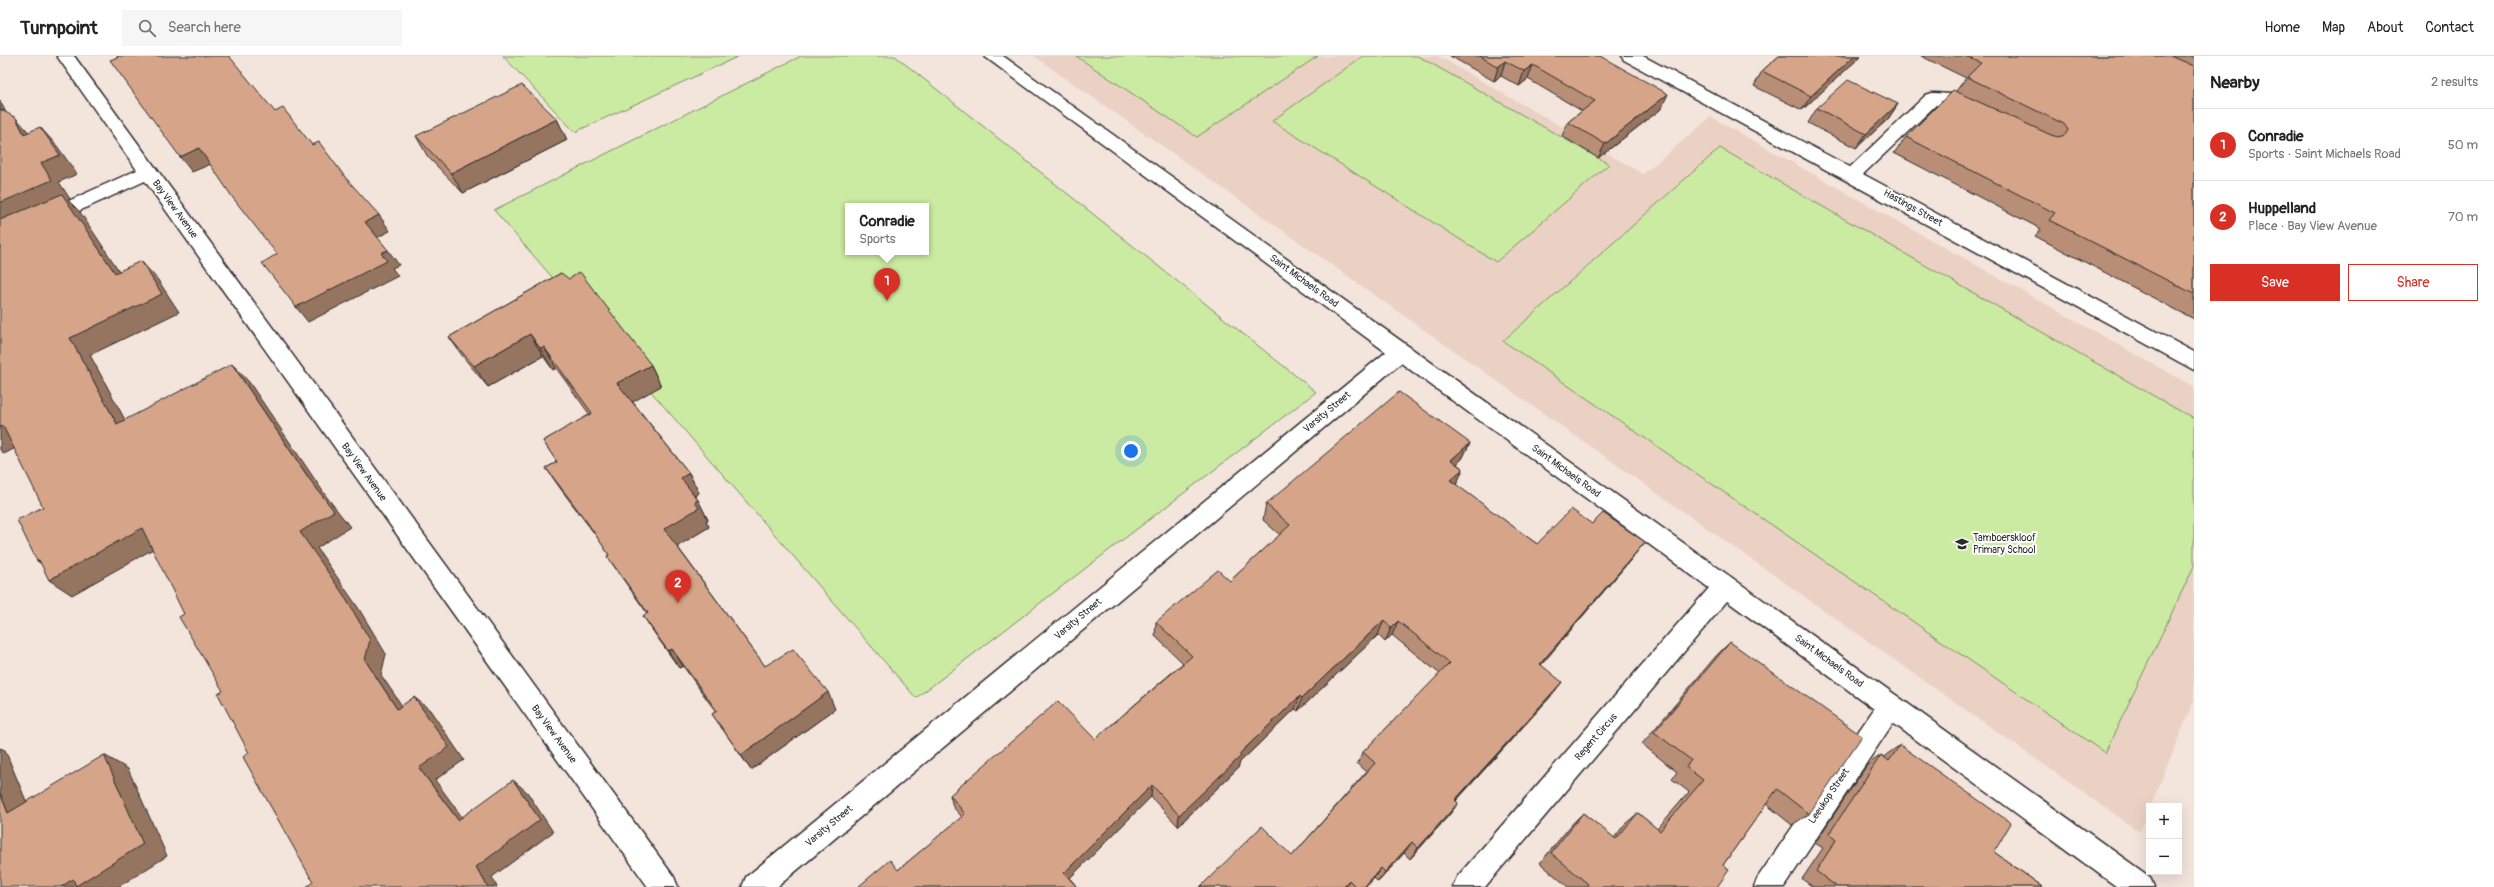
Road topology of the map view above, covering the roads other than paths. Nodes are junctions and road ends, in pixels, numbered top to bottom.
1 (65, 56) edge
2 (992, 56) edge
3 (1630, 56) edge
4 (1990, 119) edge
5 (148, 172) junction
6 (1852, 175) junction
7 (0, 240) edge
8 (1401, 351) junction
9 (2194, 362) edge
10 (1725, 586) junction
11 (1890, 706) junction
12 (664, 887) edge
13 (756, 887) edge
14 (1467, 887) edge
15 (1768, 887) edge
16 (2140, 887) edge

1 - 5 street, Bay View Avenue
2 - 8 street, Saint Michaels Road
3 - 6 street, Hastings Street
4 - 6 street
5 - 7 street
5 - 12 street, Bay View Avenue
6 - 9 street, Hastings Street
8 - 10 street, Saint Michaels Road
8 - 13 street, Varsity Street
10 - 11 street, Saint Michaels Road
10 - 14 street, Regent Circus
11 - 15 street, Leeukop Street
11 - 16 street, Saint Michaels Road

